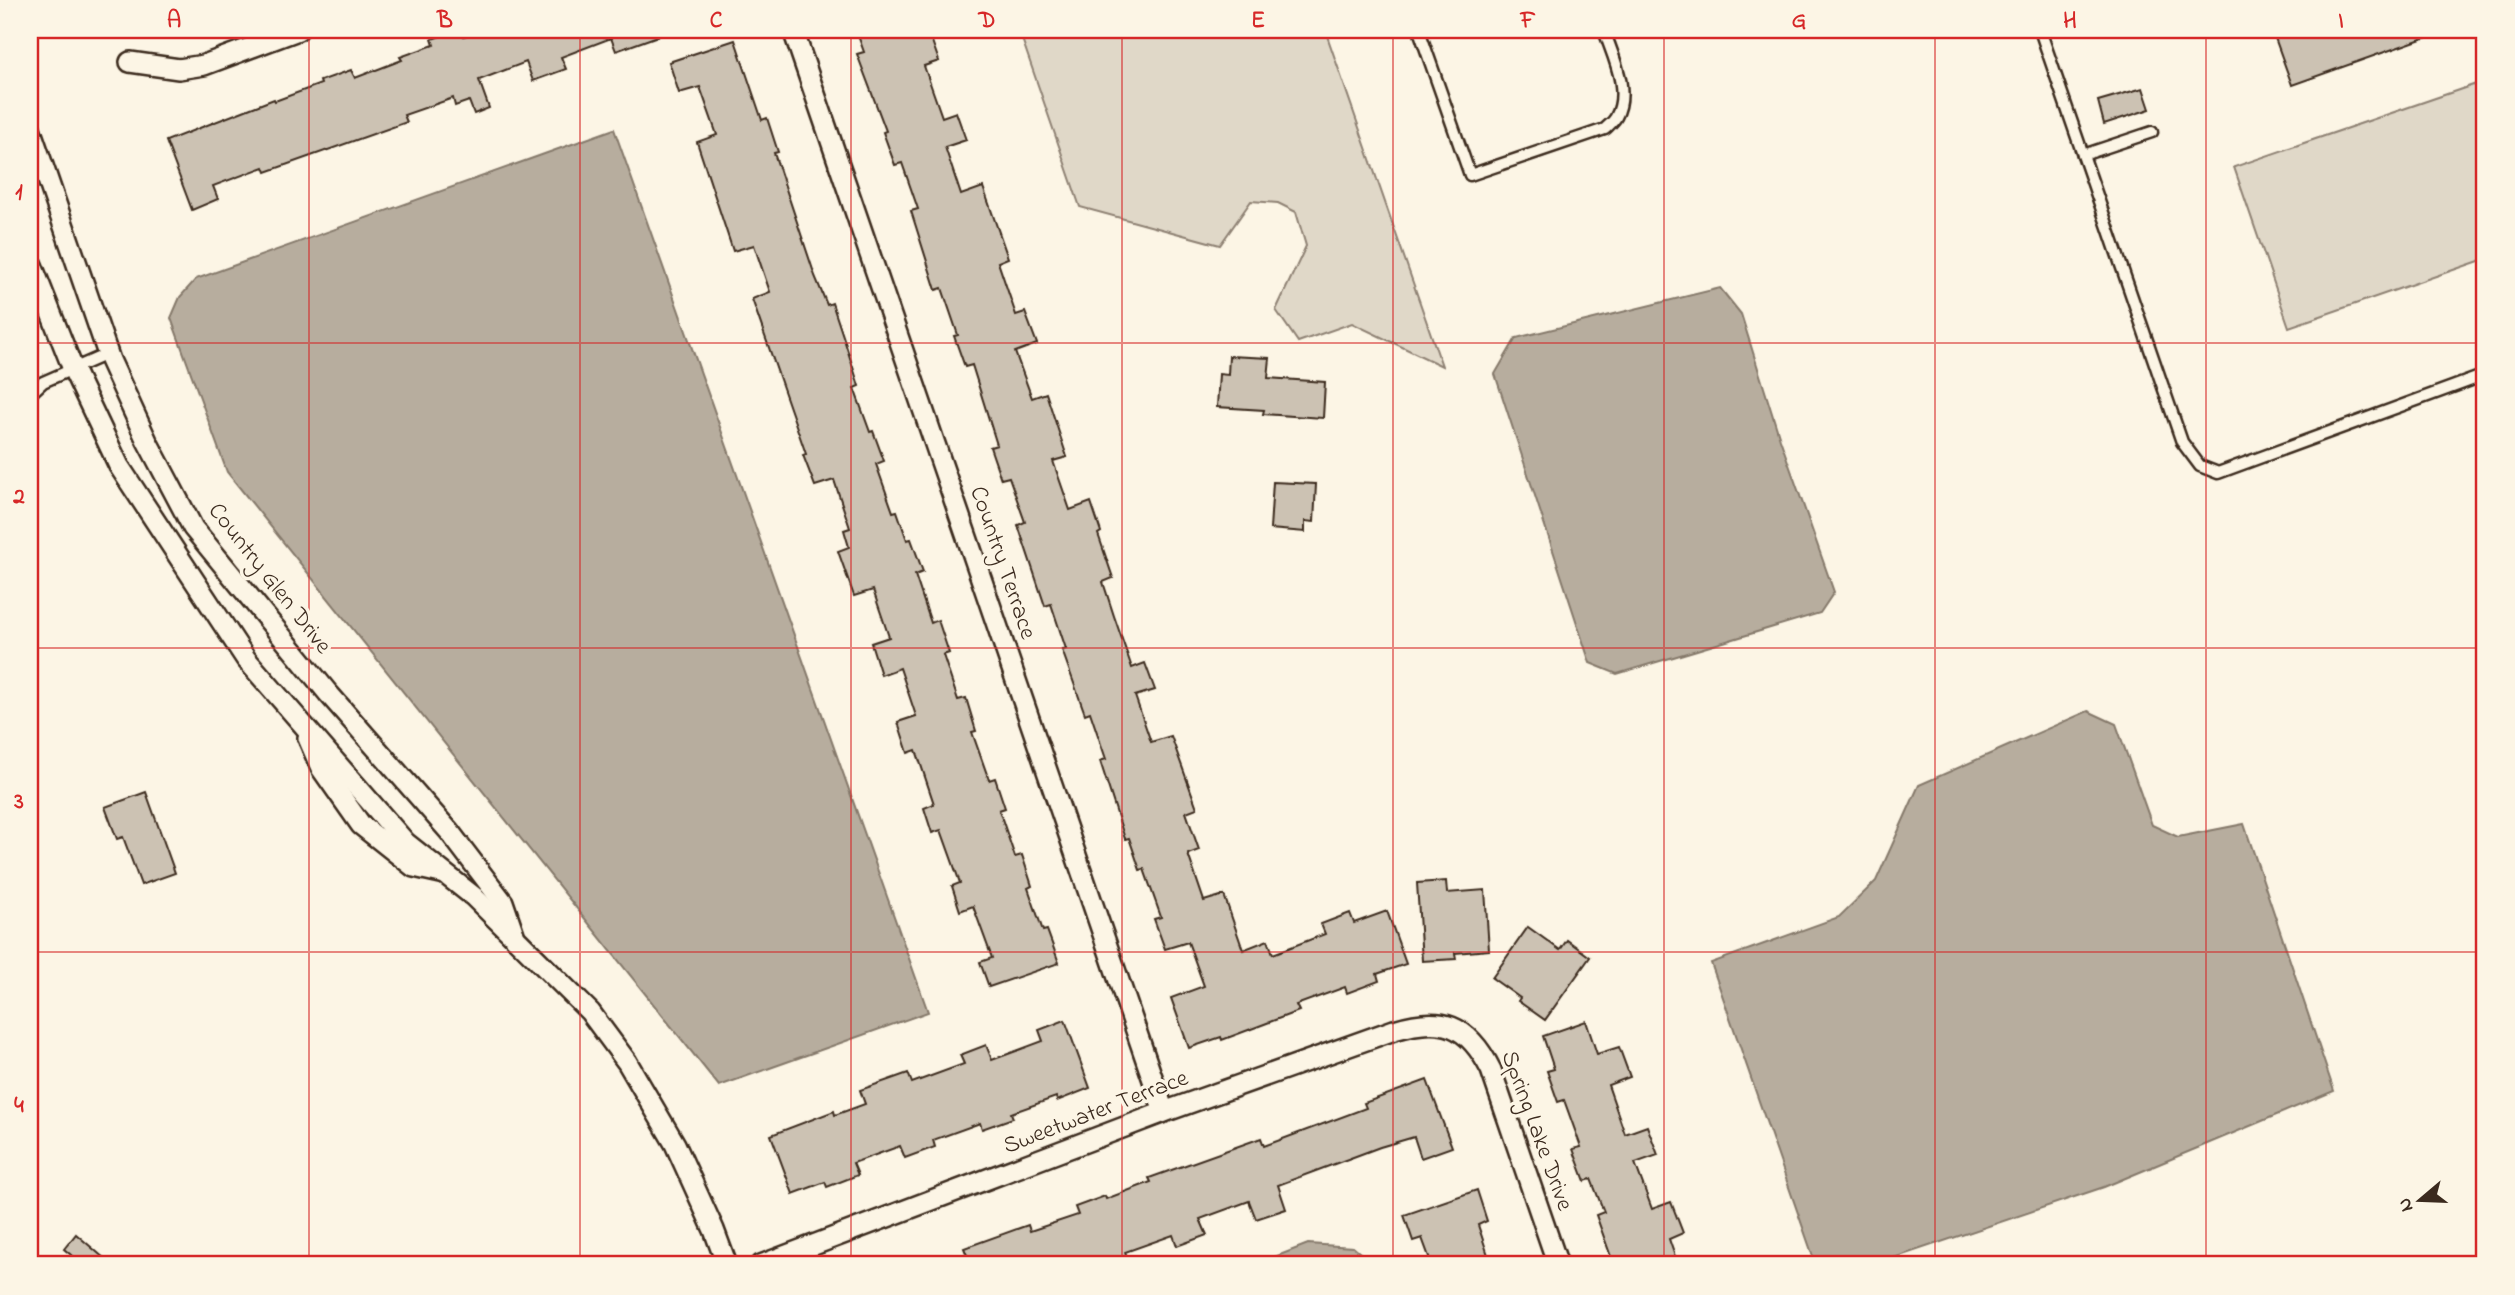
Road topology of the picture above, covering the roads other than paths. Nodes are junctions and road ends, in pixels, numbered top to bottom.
1 (298, 30) edge
2 (793, 30) edge
3 (1419, 30) edge
4 (1604, 30) edge
5 (2040, 30) edge
6 (130, 62) dead end
7 (30, 128) edge
8 (2152, 132) dead end
9 (2083, 155) junction
10 (30, 260) edge
11 (107, 354) junction
12 (74, 369) junction
13 (2485, 374) edge
14 (30, 394) edge
15 (515, 938) junction
16 (1451, 1026) joint
17 (1164, 1112) junction
18 (727, 1265) edge
19 (761, 1265) edge
20 (1558, 1265) edge

1 - 6 street
2 - 17 street, Country Terrace
3 - 4 lane
5 - 9 lane
7 - 11 street, Country Glen Drive
8 - 9 lane
9 - 13 lane
10 - 12 street, Country Glen Drive
11 - 12 lane
11 - 15 street, Country Glen Drive
12 - 14 lane
12 - 15 street, Country Glen Drive
15 - 18 street, Country Glen Drive
16 - 17 street, Sweetwater Terrace
16 - 20 street, Spring Lake Drive
17 - 19 street, Sweetwater Terrace

